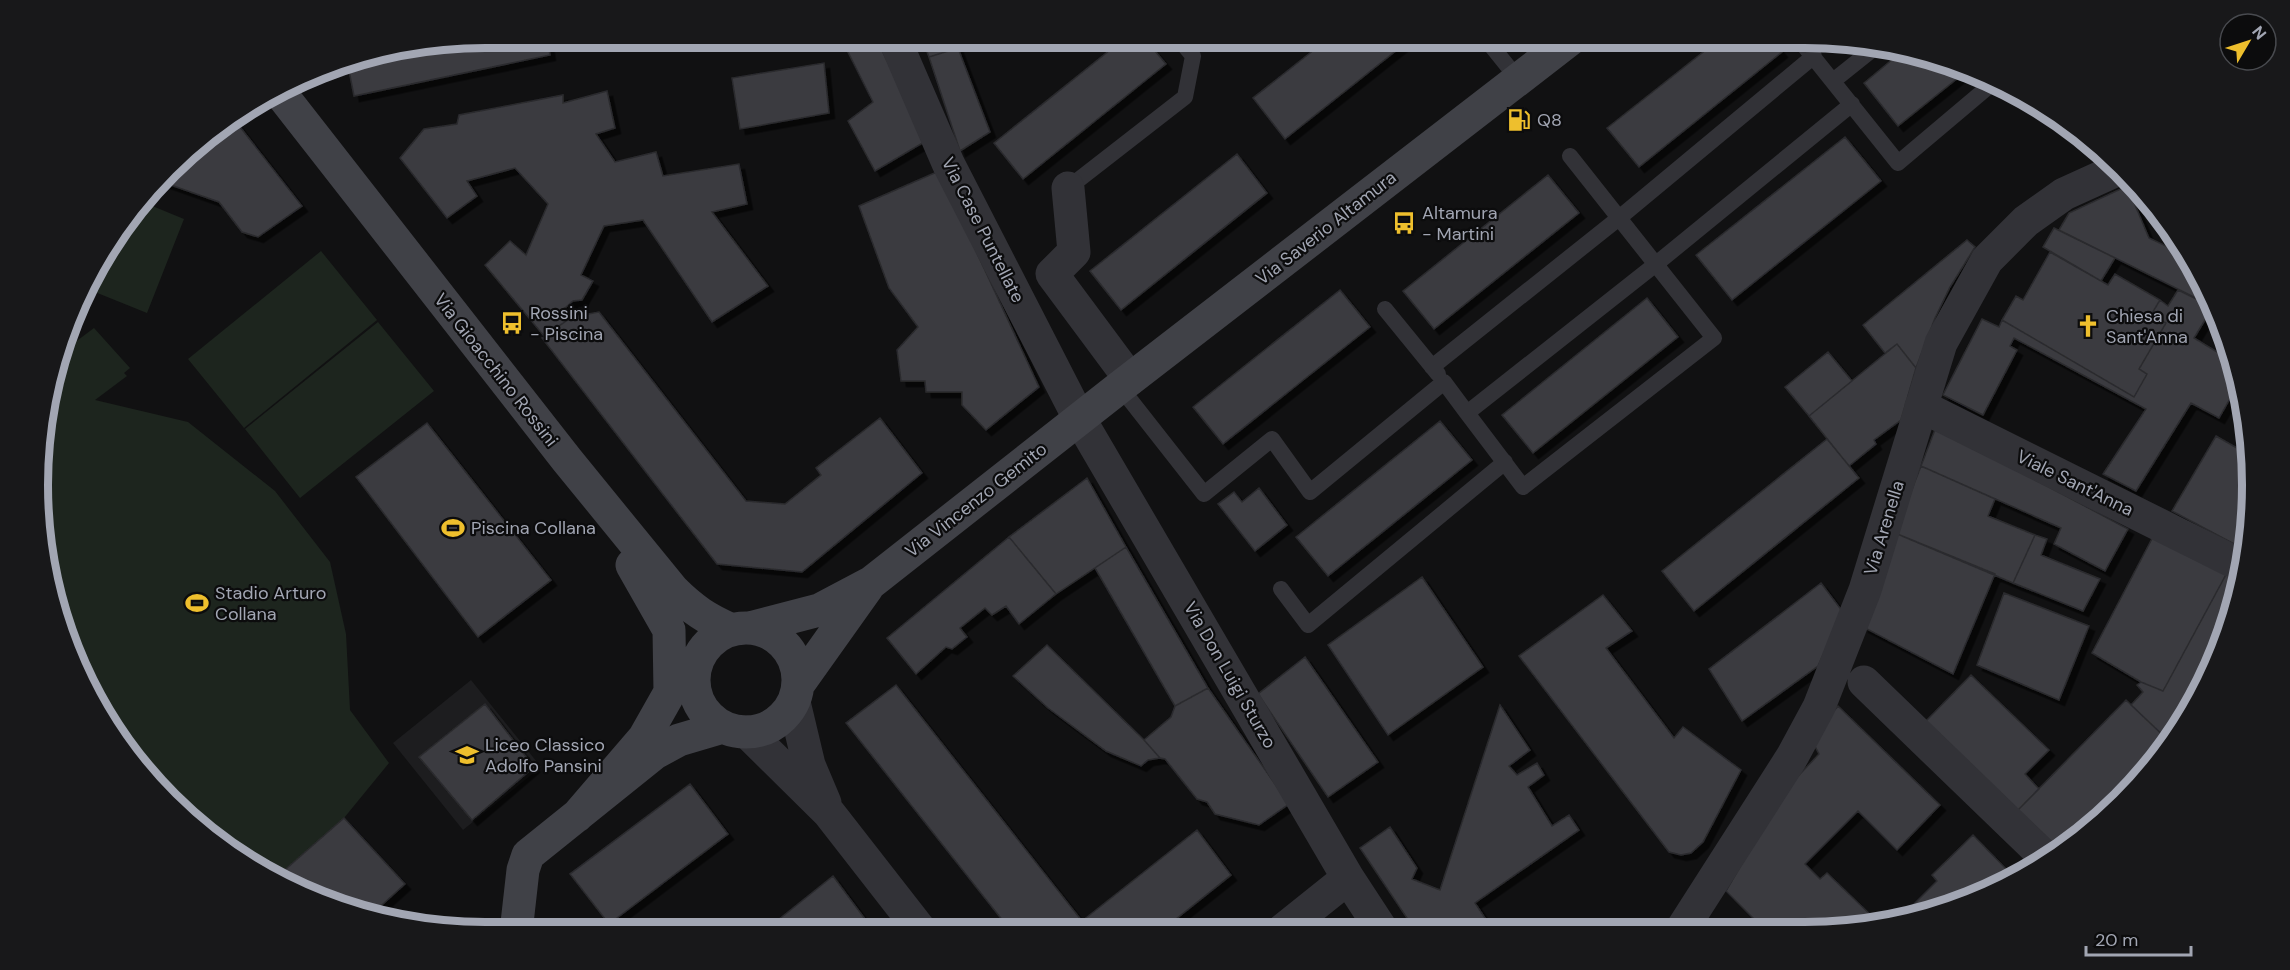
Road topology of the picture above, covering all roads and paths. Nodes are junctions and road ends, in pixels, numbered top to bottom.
1 (898, 48) edge
2 (1189, 48) edge
3 (1493, 48) edge
4 (1559, 48) edge
5 (1807, 48) edge
6 (1868, 53) edge
7 (1814, 56) junction
8 (1518, 79) junction
9 (1833, 81) junction
10 (1988, 88) edge
11 (284, 97) edge
12 (1852, 104) junction
13 (1570, 156) dead end
14 (2111, 173) edge
15 (1068, 188) joint
16 (1619, 218) junction
17 (1656, 264) junction
18 (1386, 309) dead end
19 (1432, 367) junction
20 (1444, 382) junction
21 (1125, 383) junction
22 (1921, 406) junction
23 (1467, 413) junction
24 (1079, 418) junction
25 (567, 460) junction
26 (1505, 462) junction
27 (2230, 560) dead end
28 (872, 582) junction
29 (1281, 589) dead end
30 (741, 629) junction
31 (1864, 682) dead end
32 (796, 694) junction
33 (735, 729) junction
34 (829, 813) junction
35 (577, 816) junction
36 (2041, 853) edge
37 (1348, 878) junction
38 (517, 922) edge
39 (914, 922) edge
40 (1294, 922) edge
41 (1377, 922) edge
42 (1686, 922) edge

1 - 24 street, Via Case Puntellate
2 - 15 lane
3 - 8 lane
4 - 8 main road, Via Saverio Altamura
5 - 7 lane
6 - 9 lane
7 - 9 lane
7 - 16 lane
8 - 21 main road, Via Saverio Altamura
9 - 12 lane
10 - 12 lane
11 - 25 main road, Via Gioacchino Rossini
12 - 17 lane
13 - 16 lane
14 - 22 street, Via Arenella
15 - 21 street
16 - 17 lane
16 - 19 lane
17 - 23 lane
17 - 26 lane
18 - 19 lane
19 - 20 lane
20 - 21 lane
20 - 23 lane
21 - 24 main road, Via Saverio Altamura
22 - 27 street, Viale Sant'Anna
22 - 42 street, Via Arenella
23 - 26 lane
24 - 28 main road, Via Vincenzo Gemito
24 - 37 street, Via Don Luigi Sturzo
25 - 30 main road, Via Gioacchino Rossini
25 - 35 main road
26 - 29 lane
28 - 30 main road, Via Vincenzo Gemito
28 - 32 main road, Via Vincenzo Gemito
30 - 32 main road
30 - 33 main road
31 - 36 street
32 - 33 main road
32 - 34 street
33 - 34 street
33 - 35 main road
34 - 39 street
35 - 38 main road
37 - 40 street
37 - 41 street, Via Don Luigi Sturzo

